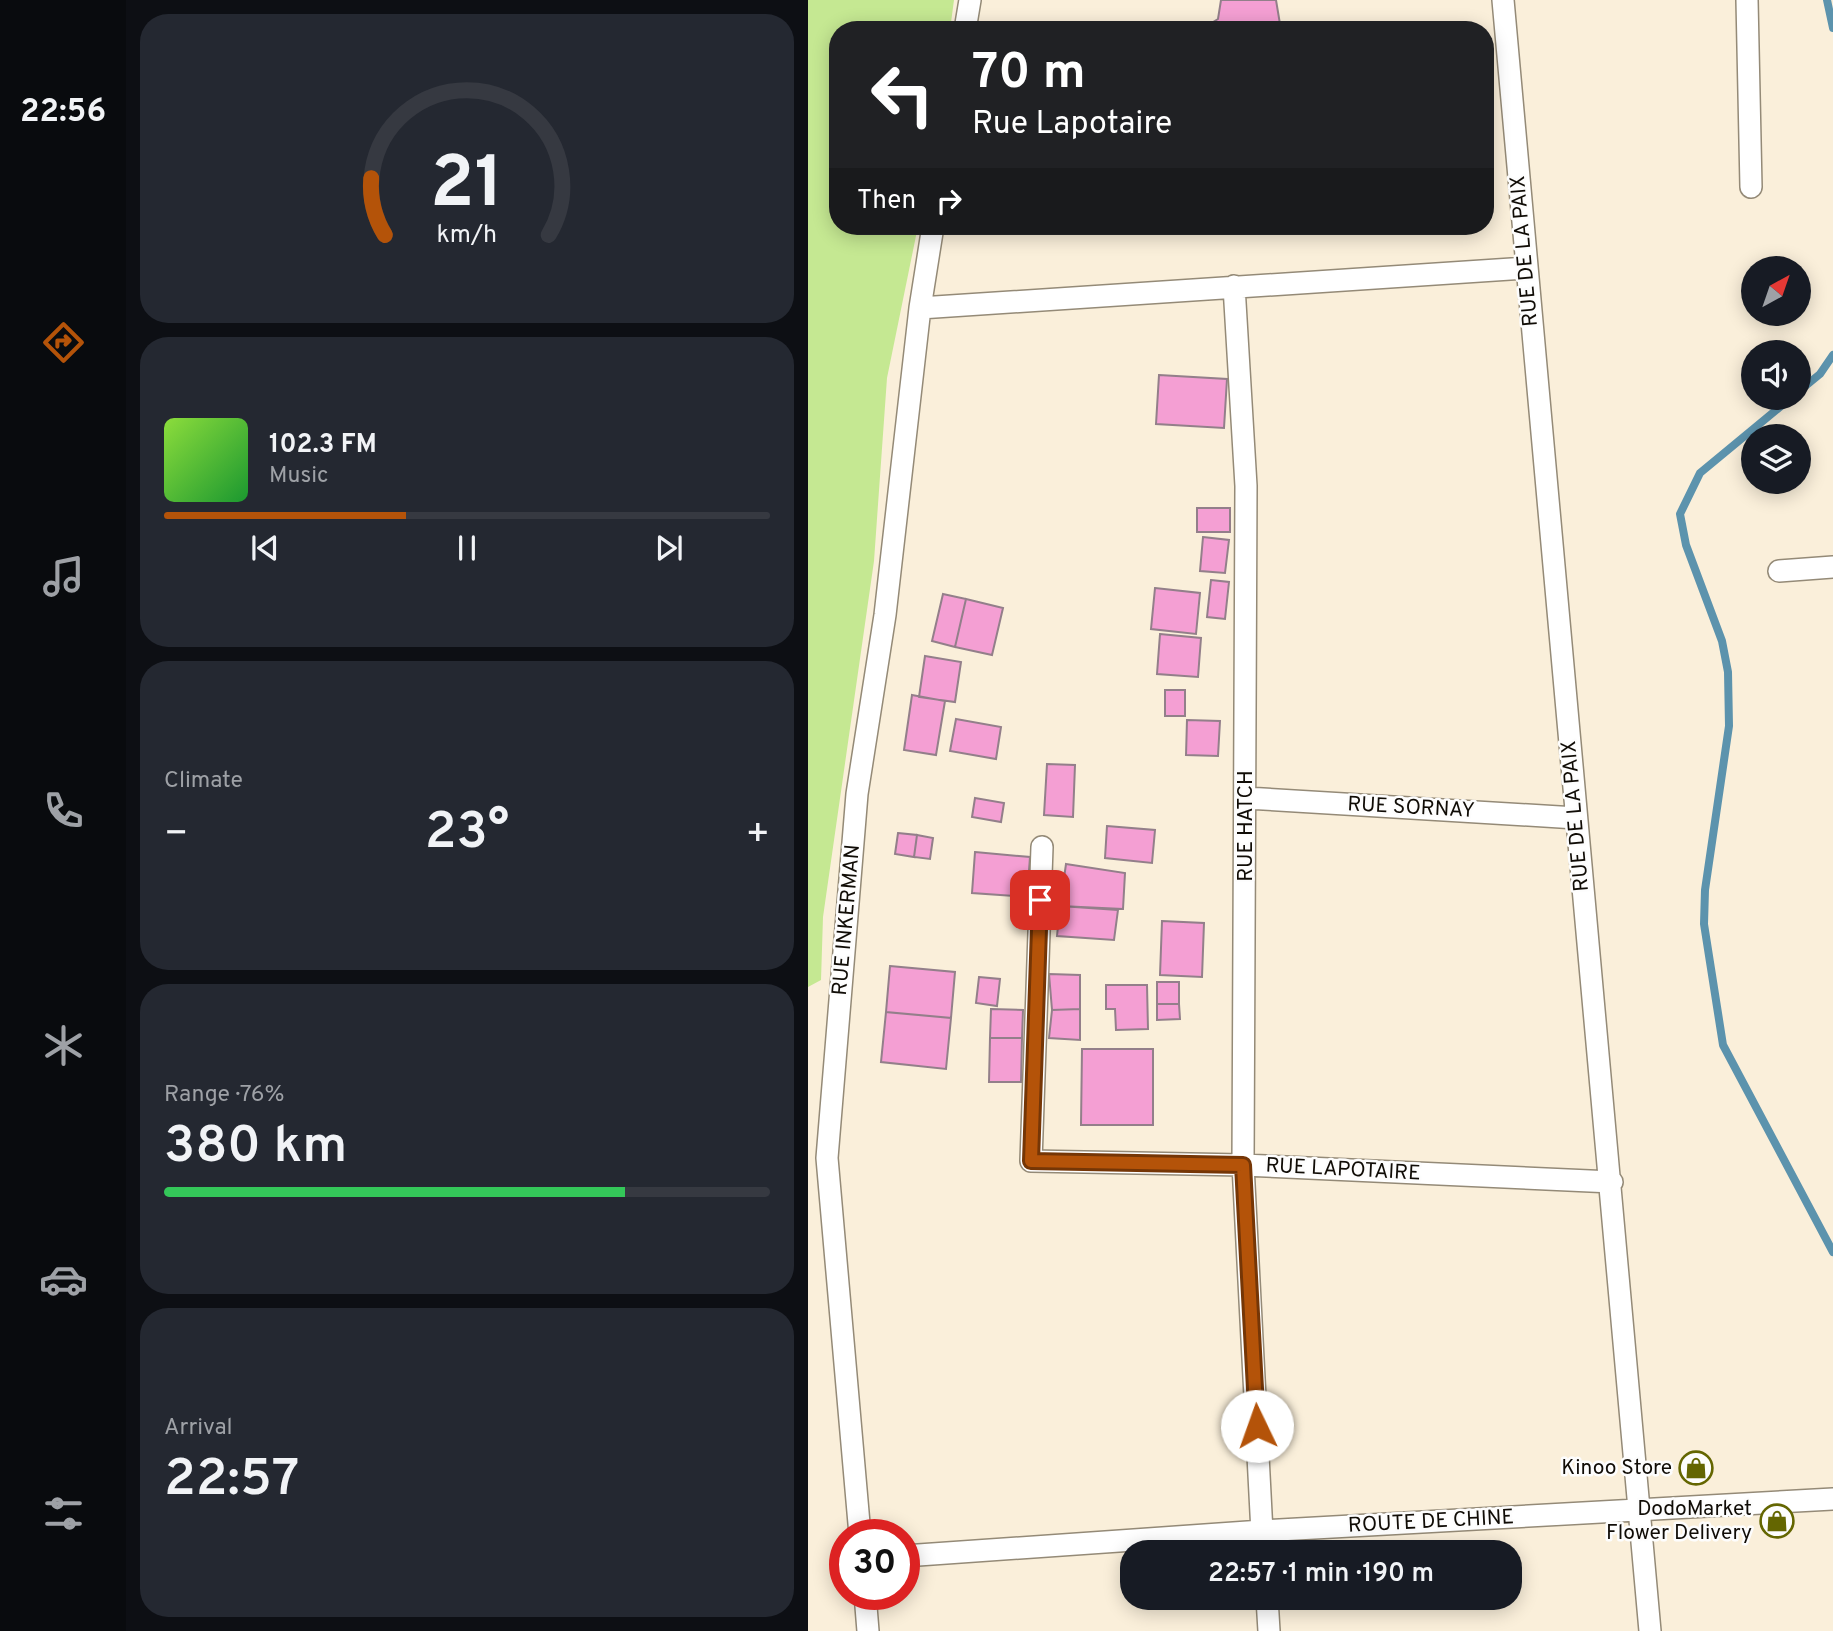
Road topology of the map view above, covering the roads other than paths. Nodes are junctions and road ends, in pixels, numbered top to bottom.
1 (970, 0) edge
2 (1503, 0) edge
3 (1747, 0) edge
4 (966, 21) edge
5 (1751, 187) dead end
6 (932, 235) edge
7 (1527, 268) junction
8 (1234, 286) junction
9 (920, 308) junction
10 (1832, 567) edge
11 (1779, 571) dead end
12 (1246, 798) junction
13 (1576, 818) junction
14 (1042, 847) dead end
15 (1243, 1165) junction
16 (1612, 1182) junction
17 (1832, 1499) edge
18 (1640, 1511) junction
19 (859, 1519) edge
20 (1262, 1531) junction
21 (1262, 1540) edge
22 (920, 1555) edge
23 (866, 1610) edge
24 (1268, 1610) edge
25 (868, 1631) edge
26 (1269, 1631) edge
27 (1650, 1631) edge

1 - 4 street
2 - 7 street, RUE DE LA PAIX
3 - 5 street
6 - 9 street, RUE INKERMAN
7 - 8 street
7 - 13 street, RUE DE LA PAIX
8 - 9 street
8 - 12 street, RUE HATCH
9 - 19 street, RUE INKERMAN
10 - 11 street
12 - 13 street, RUE SORNAY
12 - 15 street, RUE HATCH
13 - 16 street, RUE DE LA PAIX
14 - 15 street, RUE LAPOTAIRE
15 - 16 street, RUE LAPOTAIRE
15 - 20 street, RUE HATCH
16 - 18 street, RUE DE LA PAIX
17 - 18 street, ROUTE DE CHINE
18 - 20 street, ROUTE DE CHINE
18 - 27 street, RUE DE LA PAIX
20 - 21 street, RUE HATCH
20 - 22 street, ROUTE DE CHINE
23 - 25 street
24 - 26 street

